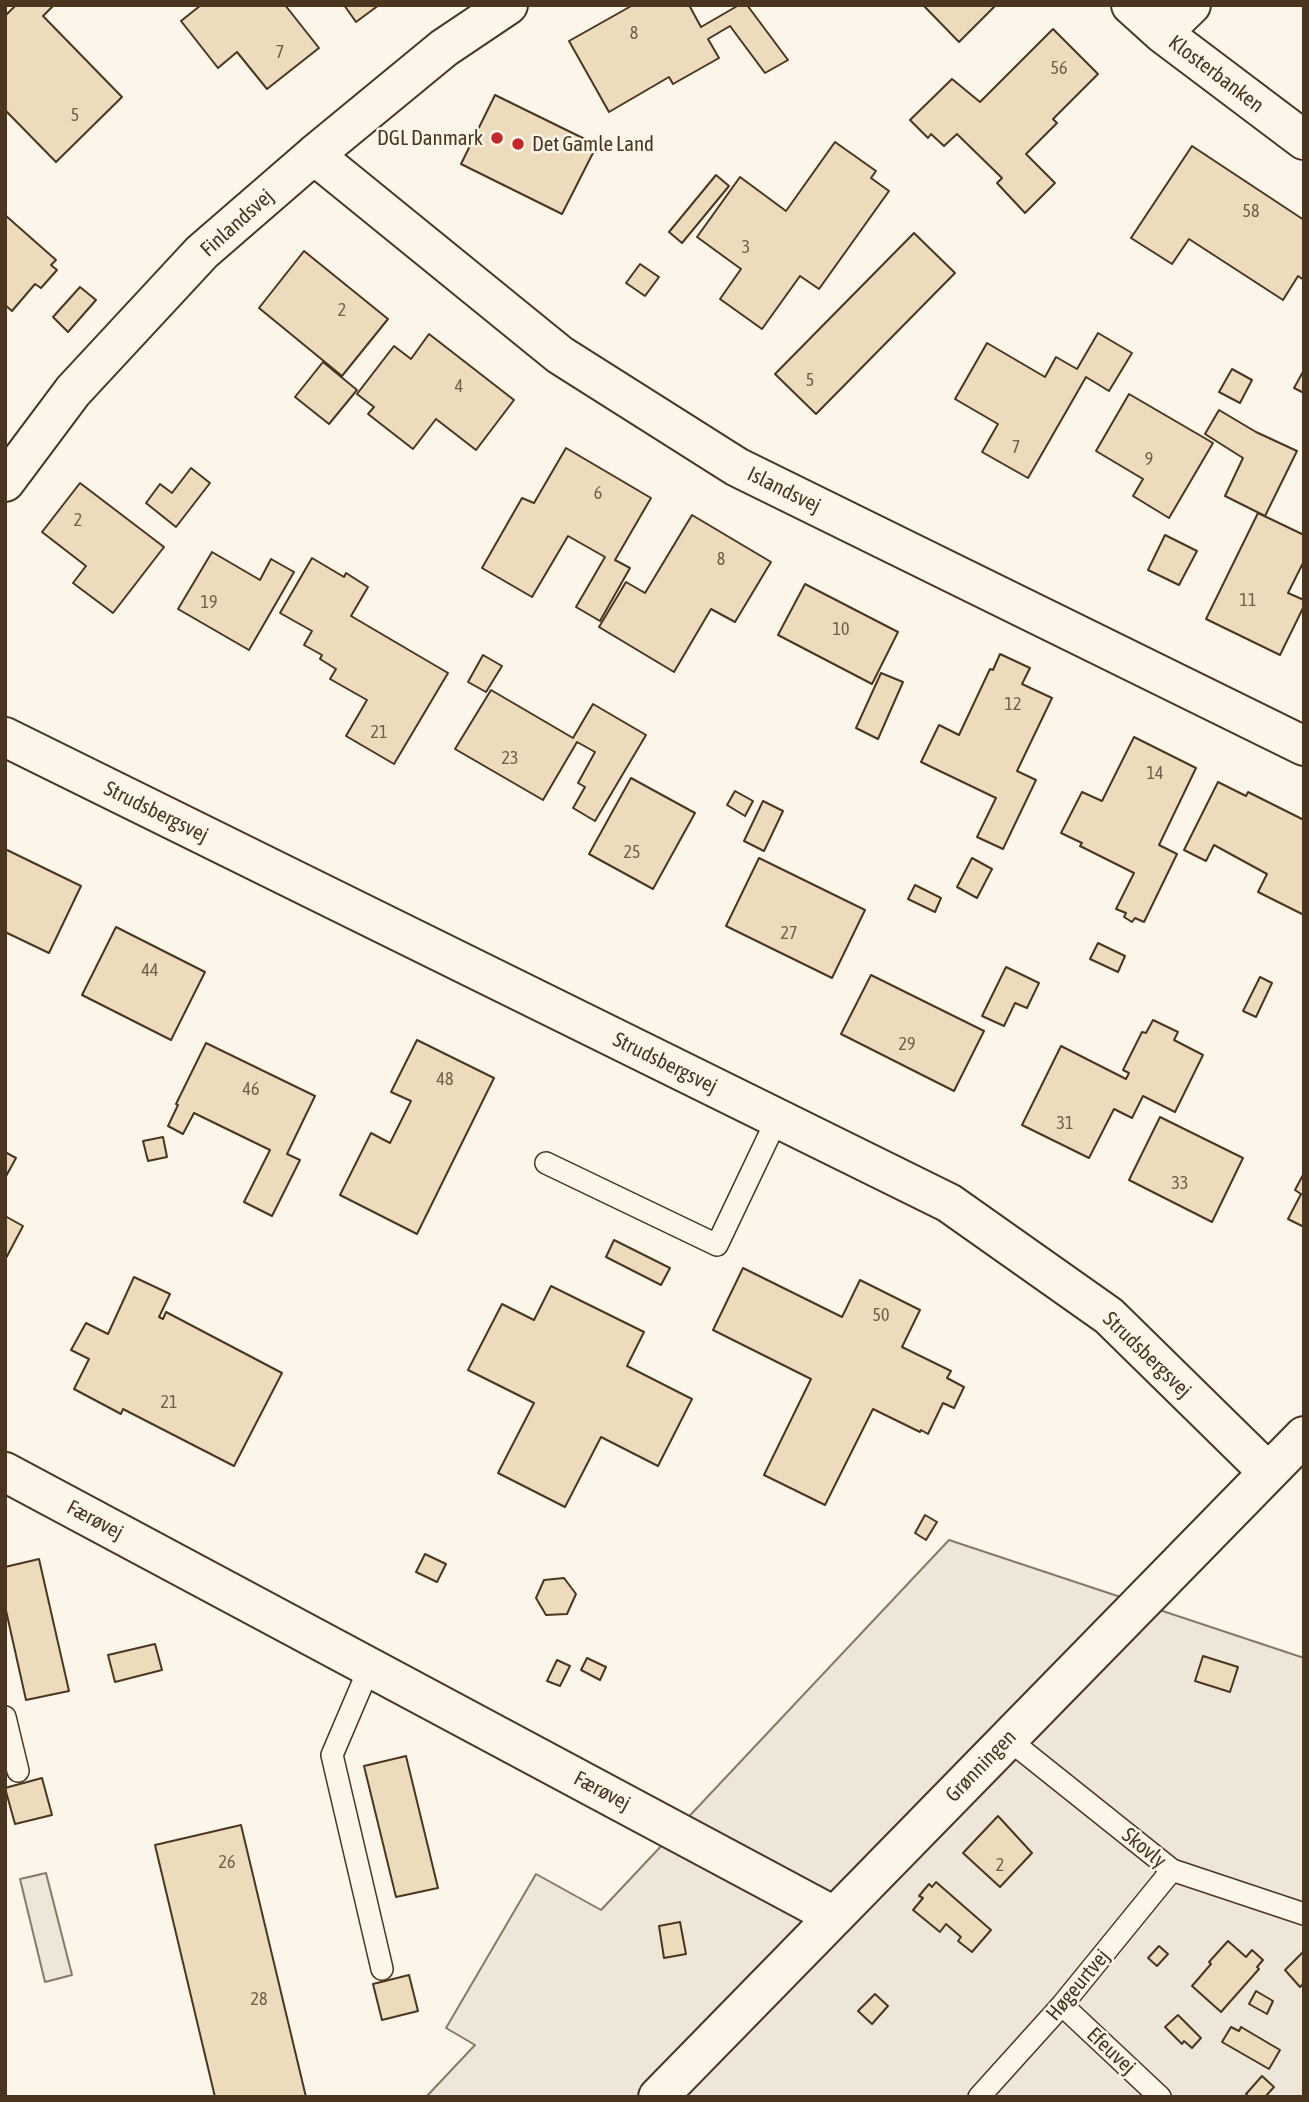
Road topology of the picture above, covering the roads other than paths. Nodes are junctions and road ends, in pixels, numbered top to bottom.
1 (508, 5) edge
2 (1131, 5) edge
3 (1191, 5) edge
4 (1162, 33) junction
5 (1304, 140) edge
6 (314, 155) junction
7 (5, 482) edge
8 (5, 737) edge
9 (1304, 746) edge
10 (777, 1119) junction
11 (546, 1163) dead end
12 (1304, 1436) edge
13 (5, 1472) edge
14 (1268, 1472) junction
15 (370, 1666) junction
16 (5, 1717) edge
17 (1008, 1739) junction
18 (18, 1771) dead end
19 (1172, 1870) junction
20 (1304, 1914) edge
21 (834, 1916) junction
22 (382, 1969) dead end
23 (1062, 2005) junction
24 (658, 2097) edge
25 (979, 2097) edge
26 (1160, 2097) edge

1 - 6 street, Finlandsvej
2 - 4 street, Klosterbanken
3 - 4 street
4 - 5 street, Klosterbanken
6 - 7 street, Finlandsvej
6 - 9 street, Islandsvej
8 - 10 street, Strudsbergsvej
10 - 11 lane
10 - 14 street, Strudsbergsvej
12 - 14 street, Grønningen
13 - 15 street, Færøvej
14 - 17 street, Grønningen
15 - 21 street, Færøvej
15 - 22 lane
16 - 18 lane
17 - 19 lane, Skovly
17 - 21 street, Grønningen
19 - 20 lane, Skovly
19 - 23 lane, Høgeurtvej
21 - 24 street, Grønningen
23 - 25 lane, Høgeurtvej
23 - 26 lane, Efeuvej

